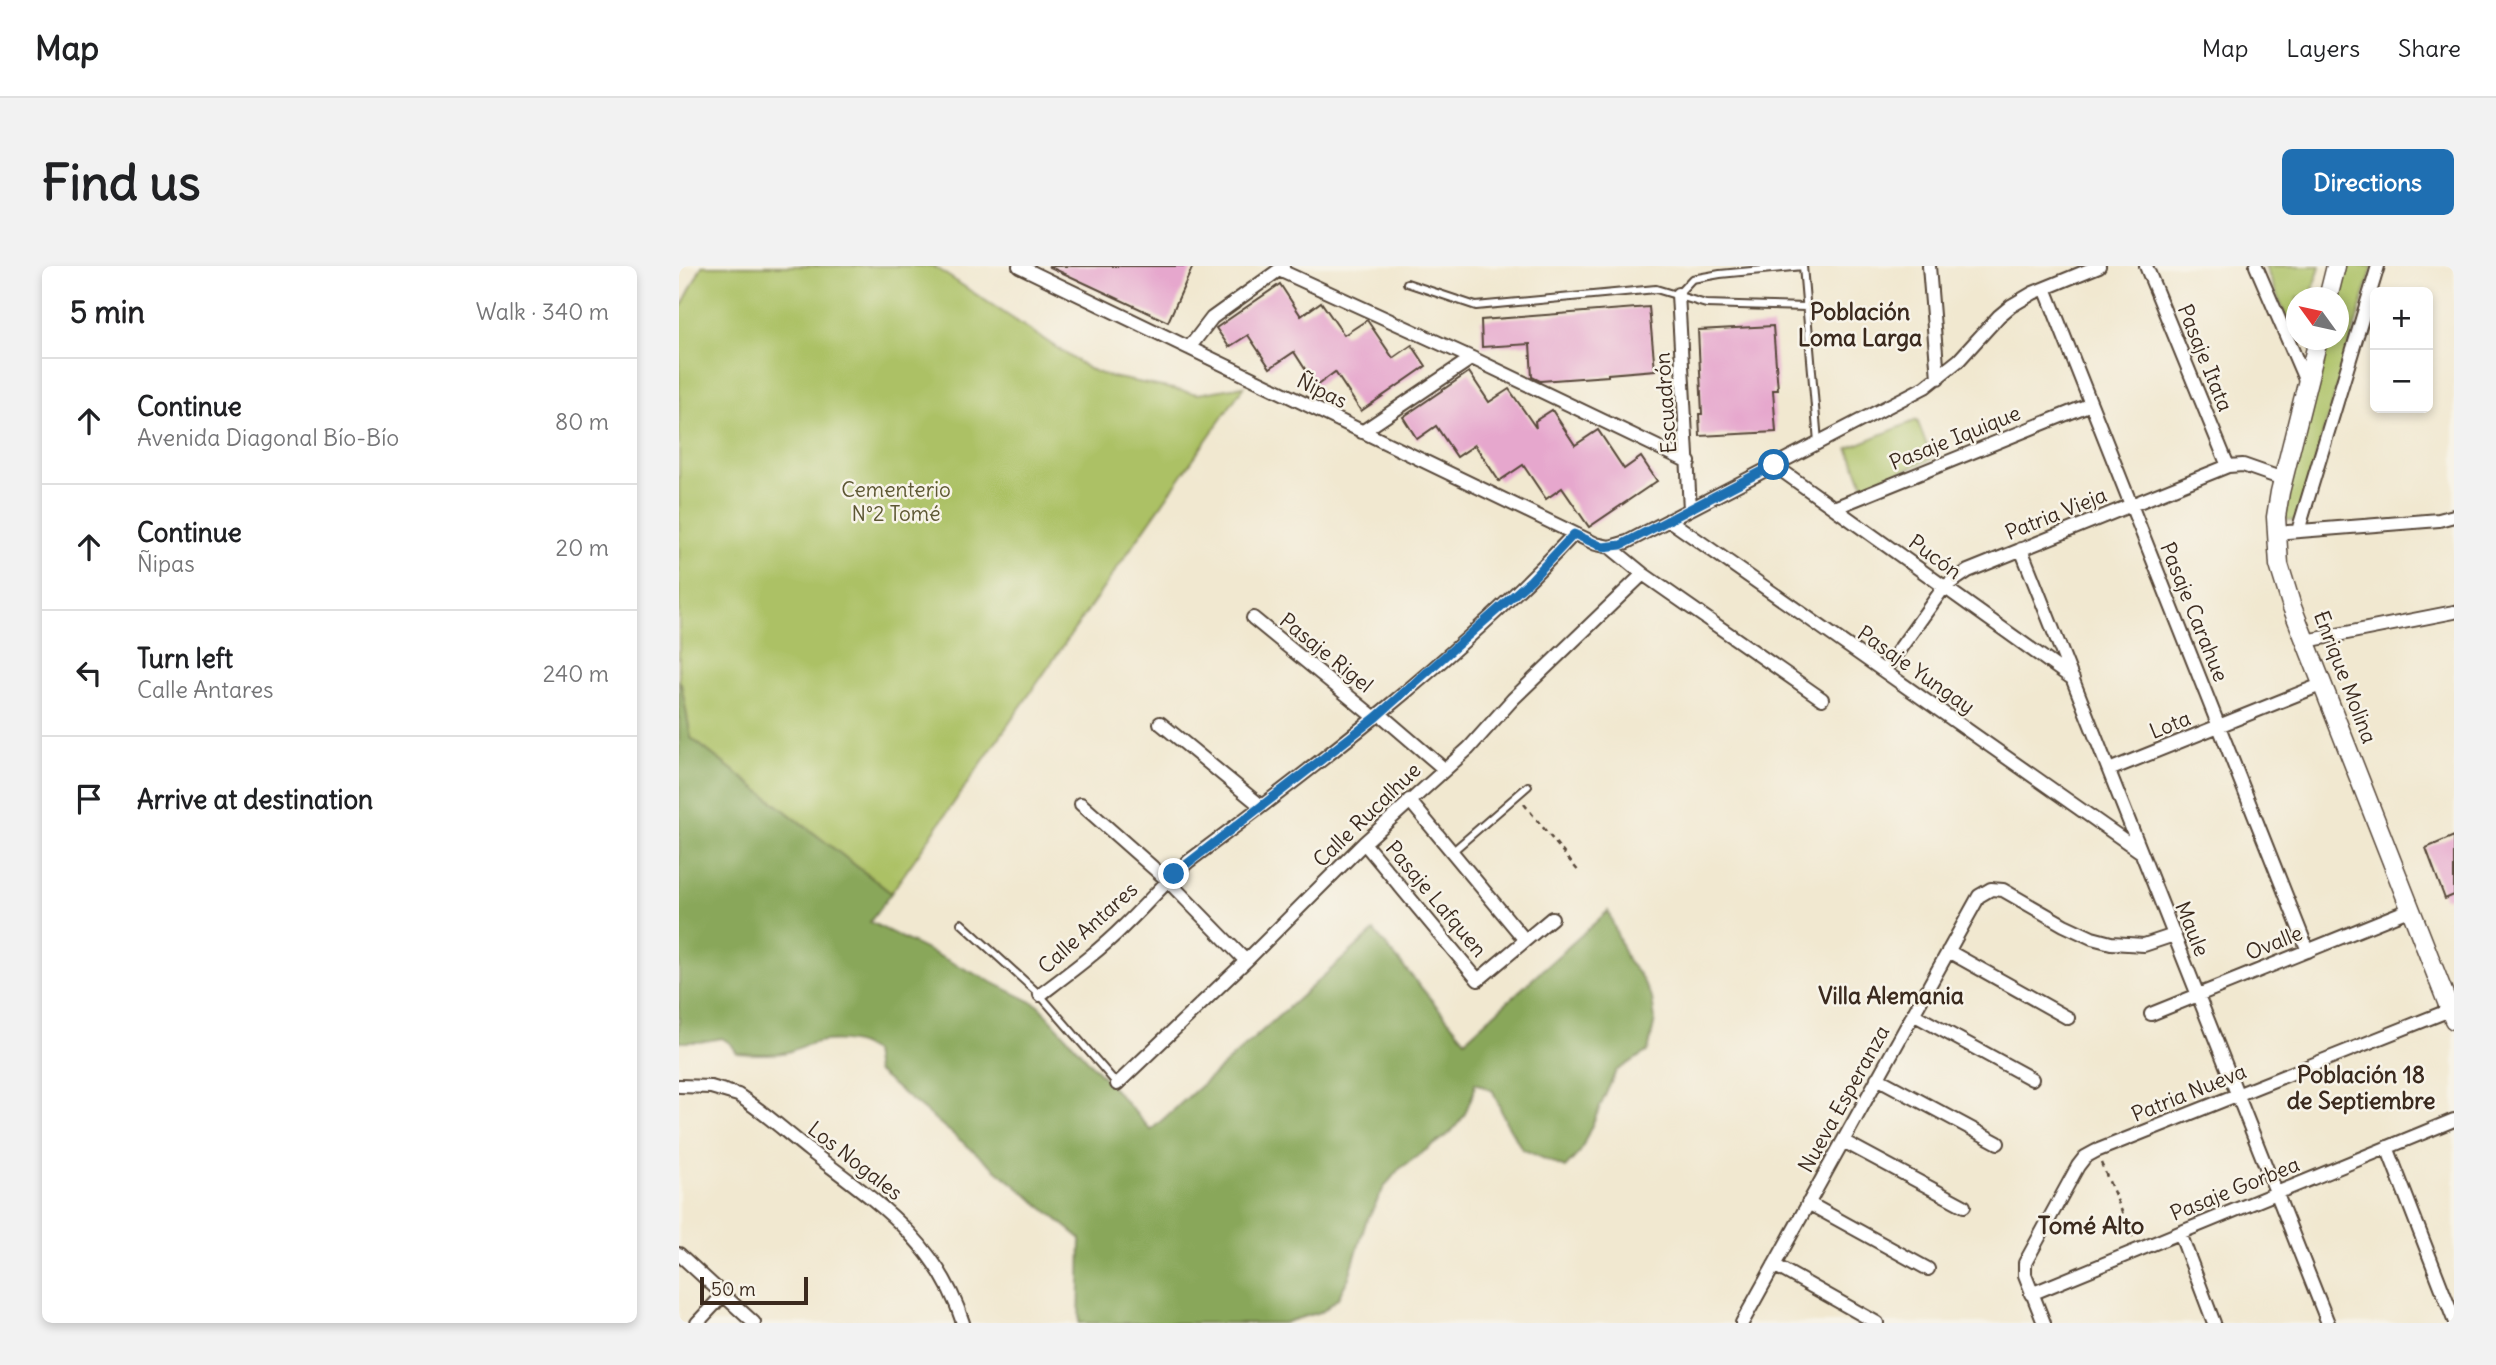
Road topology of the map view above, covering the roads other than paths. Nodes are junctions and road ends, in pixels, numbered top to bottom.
1 (1019, 266) edge
2 (1803, 266) edge
3 (1929, 266) edge
4 (2099, 266) edge
5 (2146, 266) edge
6 (2256, 266) edge
7 (2336, 266) edge
8 (2378, 266) edge
9 (1282, 268) edge
10 (1407, 283) dead end
11 (2331, 287) edge
12 (2045, 288) junction
13 (1678, 294) junction
14 (1807, 307) junction
15 (1189, 348) junction
16 (2316, 350) edge
17 (1472, 358) junction
18 (1938, 378) junction
19 (2307, 384) junction
20 (2091, 404) junction
21 (1362, 432) junction
22 (1818, 442) junction
23 (1689, 462) junction
24 (1774, 465) junction
25 (2228, 466) junction
26 (2283, 480) junction
27 (2131, 505) junction
28 (1834, 508) junction
29 (1691, 509) junction
30 (2454, 516) edge
31 (1669, 520) junction
32 (2298, 531) junction
33 (2276, 533) junction
34 (1574, 534) junction
35 (1610, 547) junction
36 (2021, 549) junction
37 (1643, 574) junction
38 (1944, 587) junction
39 (2454, 612) edge
40 (1253, 618) dead end
41 (2306, 641) junction
42 (1884, 671) junction
43 (2073, 680) junction
44 (2323, 684) junction
45 (1822, 699) dead end
46 (1377, 716) junction
47 (1160, 723) dead end
48 (2219, 726) junction
49 (1444, 768) junction
50 (2109, 770) junction
51 (1528, 786) dead end
52 (1409, 800) junction
53 (1081, 804) dead end
54 (1261, 806) junction
55 (1364, 843) junction
56 (1453, 851) junction
57 (2141, 852) junction
58 (1167, 880) junction
59 (2411, 909) junction
60 (1552, 918) dead end
61 (961, 923) dead end
62 (2174, 935) junction
63 (1525, 940) junction
64 (1948, 951) junction
65 (2308, 951) junction
66 (1246, 961) junction
67 (1040, 995) junction
68 (2198, 995) junction
69 (1913, 1014) junction
70 (2151, 1014) dead end
71 (2452, 1015) edge
72 (2068, 1018) dead end
73 (1877, 1078) junction
74 (2032, 1079) dead end
75 (1117, 1084) joint
76 (679, 1086) edge
77 (2238, 1095) junction
78 (2454, 1120) edge
79 (1843, 1140) junction
80 (1998, 1143) dead end
81 (2387, 1147) junction
82 (2276, 1193) junction
83 (1808, 1203) junction
84 (1963, 1206) dead end
85 (2179, 1233) junction
86 (679, 1255) edge
87 (1774, 1265) junction
88 (1928, 1269) dead end
89 (2031, 1294) junction
90 (723, 1295) junction
91 (2454, 1320) edge
92 (697, 1323) edge
93 (754, 1323) edge
94 (963, 1323) edge
95 (1742, 1323) edge
96 (1877, 1323) edge
97 (2044, 1323) edge
98 (2214, 1323) edge
99 (2328, 1323) edge

1 - 15 street, Ñipas
2 - 13 lane
2 - 14 lane
3 - 18 street
4 - 12 street
5 - 25 street, Pasaje Itata
6 - 19 street
7 - 11 main road
8 - 32 street
9 - 15 street
9 - 17 street
10 - 13 lane
12 - 18 street
12 - 20 street, Pasaje Carahue
13 - 14 lane
13 - 23 street, Escuadrón
14 - 22 lane
15 - 21 street, Ñipas
16 - 19 main road, Enrique Molina
17 - 21 street
17 - 23 street
18 - 22 street
19 - 26 main road, Enrique Molina
20 - 27 street, Pasaje Carahue
20 - 28 street, Pasaje Iquique
21 - 34 street, Ñipas
22 - 24 street
23 - 29 street, Escuadrón
24 - 28 street, Pucón
24 - 29 street
25 - 26 street
25 - 27 street, Patria Vieja
26 - 33 main road, Enrique Molina
27 - 36 street, Patria Vieja
27 - 48 street, Pasaje Carahue
28 - 38 street, Pucón
29 - 31 street
30 - 32 street
31 - 35 street
31 - 42 street, Pasaje Yungay
32 - 33 street
33 - 41 main road, Enrique Molina
34 - 35 street, Ñipas
34 - 46 street, Calle Antares
35 - 37 street, Ñipas
36 - 38 street, Patria Vieja
36 - 43 street, Maule
37 - 45 street, Ñipas
37 - 49 street, Calle Rucalhue
38 - 42 street, Patria Vieja
38 - 43 street, Pucón
39 - 41 street
40 - 46 street, Pasaje Rigel
41 - 44 main road, Enrique Molina
42 - 57 street, Pasaje Yungay
43 - 50 street, Maule
44 - 48 street, Lota
44 - 59 main road, Enrique Molina
46 - 49 street, Pasaje Rigel
46 - 54 street, Calle Antares
47 - 54 street
48 - 50 street, Lota
48 - 65 street, Pasaje Carahue
49 - 52 street, Calle Rucalhue
50 - 57 street, Maule
51 - 56 lane
52 - 55 street, Calle Rucalhue
52 - 56 street
53 - 58 street
54 - 58 street, Calle Antares
55 - 63 street, Pasaje Lafquen
55 - 66 street, Calle Rucalhue
56 - 63 street
57 - 62 street, Maule
58 - 66 street
58 - 67 street, Calle Antares
59 - 65 street, Ovalle
59 - 71 main road, Enrique Molina
60 - 63 street
61 - 67 lane
62 - 64 street, Nueva Esperanza
62 - 68 street, Maule
64 - 69 street, Nueva Esperanza
64 - 72 street
65 - 68 street, Ovalle
66 - 75 street, Calle Rucalhue
67 - 75 lane
68 - 70 street, Ovalle
68 - 77 street, Maule
69 - 73 street, Nueva Esperanza
69 - 74 street
71 - 77 street, Patria Nueva
73 - 79 street, Nueva Esperanza
73 - 80 street
76 - 94 street, Los Nogales
77 - 82 street, Maule
77 - 89 street, Patria Nueva
78 - 81 street, Pasaje Gorbea
79 - 83 street, Nueva Esperanza
79 - 84 street
81 - 82 street, Pasaje Gorbea
81 - 91 street
82 - 85 street, Pasaje Gorbea
82 - 99 street, Maule
83 - 87 street, Nueva Esperanza
83 - 88 street
85 - 89 street, Pasaje Gorbea
85 - 98 street
86 - 90 street
87 - 95 street, Nueva Esperanza
87 - 96 street
89 - 97 street, Patria Nueva
90 - 92 street
90 - 93 street

